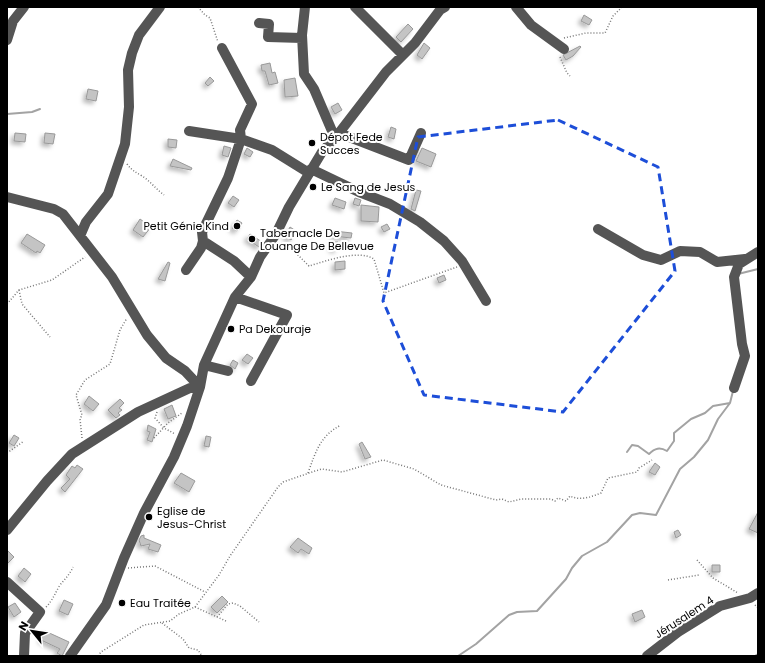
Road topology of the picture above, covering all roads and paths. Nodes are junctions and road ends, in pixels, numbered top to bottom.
1 (24, 7) edge
2 (160, 7) edge
3 (198, 7) edge
4 (305, 7) edge
5 (355, 7) edge
6 (445, 7) edge
7 (516, 7) edge
8 (622, 7) edge
9 (259, 23) dead end
10 (302, 38) junction
11 (7, 40) edge
12 (562, 44) junction
13 (222, 48) joint
14 (403, 55) junction
15 (570, 76) dead end
16 (189, 131) dead end
17 (421, 133) dead end
18 (337, 135) junction
19 (241, 139) junction
20 (123, 151) junction
21 (310, 171) junction
22 (164, 195) dead end
23 (7, 197) edge
24 (598, 229) dead end
25 (80, 236) junction
26 (272, 240) junction
27 (203, 241) junction
28 (758, 252) edge
29 (96, 254) junction
30 (745, 258) junction
31 (462, 261) junction
32 (186, 270) dead end
33 (251, 277) junction
34 (19, 290) junction
35 (235, 297) junction
36 (486, 301) dead end
37 (7, 304) edge
38 (132, 310) junction
39 (50, 338) dead end
40 (204, 365) junction
41 (228, 371) dead end
42 (251, 380) dead end
43 (200, 387) junction
44 (734, 388) dead end
45 (160, 401) junction
46 (193, 405) junction
47 (341, 425) dead end
48 (164, 428) junction
49 (154, 438) dead end
50 (182, 438) junction
51 (24, 441) dead end
52 (82, 448) junction
53 (7, 453) edge
54 (652, 460) dead end
55 (308, 473) junction
56 (7, 530) edge
57 (697, 560) dead end
58 (73, 567) dead end
59 (119, 571) junction
60 (699, 574) dead end
61 (668, 580) dead end
62 (7, 582) edge
63 (206, 592) junction
64 (758, 593) edge
65 (744, 600) junction
66 (195, 608) junction
67 (40, 612) junction
68 (217, 617) junction
69 (226, 621) dead end
70 (259, 622) dead end
71 (162, 623) junction
72 (758, 654) edge
73 (24, 656) edge
74 (70, 656) edge
75 (98, 656) edge
76 (202, 656) edge
77 (647, 656) edge
78 (752, 656) edge

1 - 11 street
2 - 20 street
3 - 13 path
4 - 10 street
5 - 14 street
6 - 14 street
7 - 12 street
8 - 12 path
9 - 10 street
10 - 18 street
12 - 15 path
13 - 19 street
14 - 18 street
16 - 19 street
17 - 18 street
18 - 21 street
19 - 21 street
19 - 27 street
20 - 22 path
20 - 25 street
21 - 26 street
21 - 31 street
23 - 25 street
24 - 30 street
25 - 29 street
26 - 31 path
26 - 33 street
27 - 32 street
27 - 33 street
28 - 30 street
29 - 34 path
29 - 38 street
30 - 44 street
31 - 36 street
33 - 35 street
34 - 37 path
34 - 39 path
35 - 40 street
35 - 42 street
38 - 43 street
38 - 52 path
40 - 41 street
40 - 43 street
43 - 45 street
43 - 46 street
45 - 48 path
45 - 52 street
46 - 48 path
46 - 50 street
47 - 55 path
48 - 49 path
48 - 50 path
50 - 59 street
51 - 53 path
52 - 56 street
54 - 55 path
55 - 63 path
57 - 65 path
58 - 67 path
59 - 63 path
59 - 74 street
60 - 61 path
62 - 67 street
63 - 66 path
64 - 65 street, Jérusalem 4
65 - 77 street, Jérusalem 4
66 - 68 path
66 - 71 path
67 - 73 street
68 - 69 path
68 - 70 path
71 - 75 path
71 - 76 path
72 - 78 path

